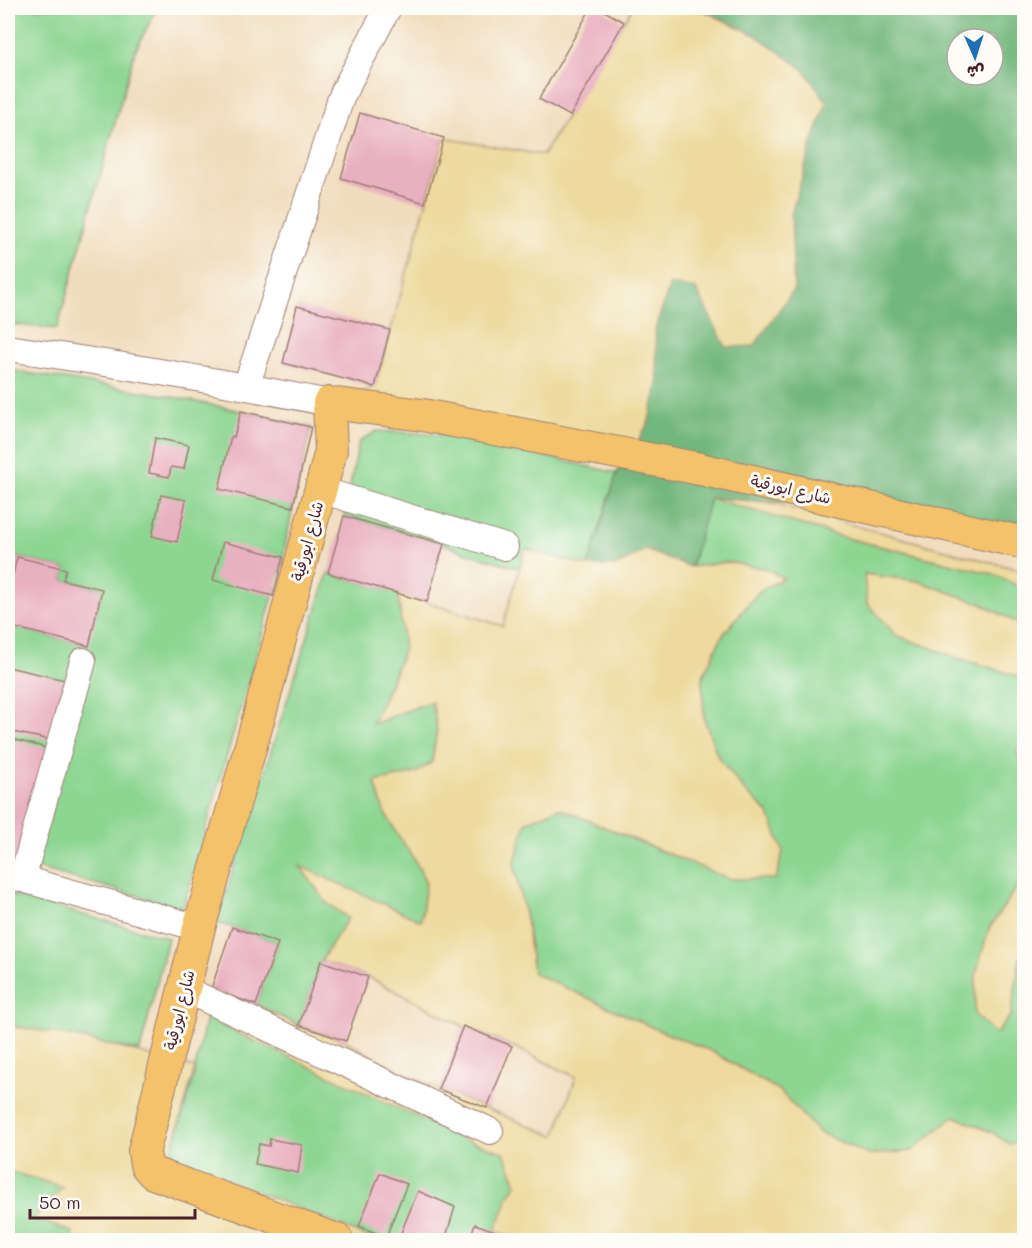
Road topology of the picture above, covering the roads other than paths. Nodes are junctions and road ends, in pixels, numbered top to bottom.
1 (388, 8) edge
2 (8, 348) edge
3 (246, 387) junction
4 (329, 403) junction
5 (321, 490) junction
6 (1024, 543) edge
7 (505, 547) dead end
8 (83, 661) dead end
9 (15, 877) edge
10 (199, 928) junction
11 (184, 989) junction
12 (490, 1131) dead end
13 (337, 1240) edge

1 - 3 street
2 - 3 street
3 - 4 street
4 - 5 main road, شارع ابورقية
4 - 6 main road, شارع ابورقية
5 - 7 street
5 - 10 main road, شارع ابورقية
8 - 9 street
9 - 10 street
10 - 11 main road, شارع ابورقية
11 - 12 street
11 - 13 main road, شارع ابورقية

